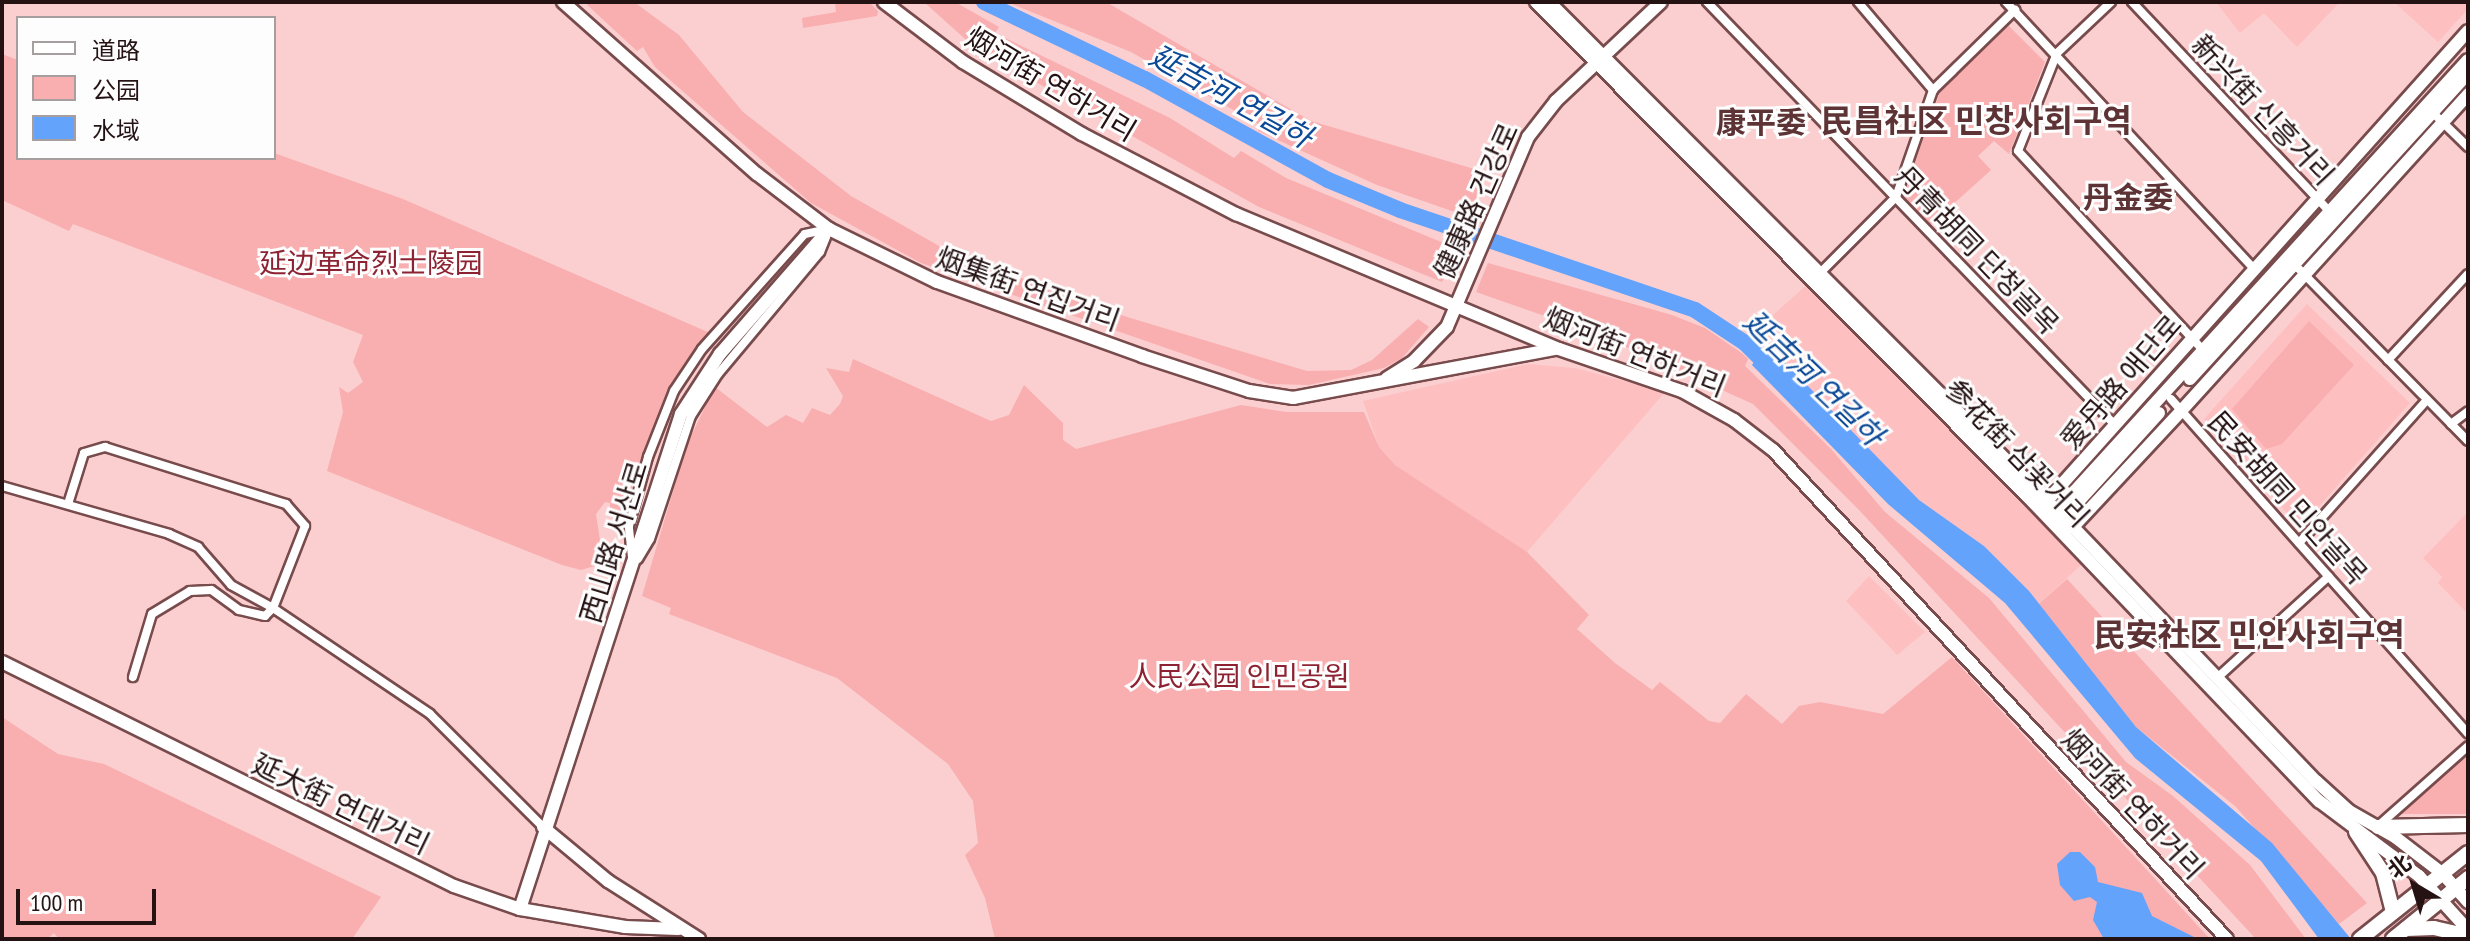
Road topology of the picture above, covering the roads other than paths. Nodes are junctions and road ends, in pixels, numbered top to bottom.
1 (563, 2) edge
2 (884, 2) edge
3 (1536, 2) edge
4 (1549, 2) edge
5 (1661, 2) edge
6 (1707, 2) edge
7 (1858, 2) edge
8 (2006, 2) edge
9 (2111, 2) edge
10 (2132, 2) edge
11 (2015, 10) junction
12 (2468, 31) edge
13 (2057, 53) junction
14 (1601, 60) junction
15 (2468, 60) edge
16 (2468, 74) edge
17 (1933, 90) junction
18 (2413, 93) junction
19 (2468, 94) edge
20 (2430, 108) junction
21 (2442, 122) junction
22 (2468, 147) edge
23 (1896, 197) junction
24 (2317, 201) junction
25 (2330, 212) junction
26 (829, 229) junction
27 (2254, 269) junction
28 (2300, 271) junction
29 (1819, 274) junction
30 (2468, 274) edge
31 (1457, 302) junction
32 (2191, 338) junction
33 (1559, 349) junction
34 (2204, 351) junction
35 (2388, 360) junction
36 (1373, 385) junction
37 (2171, 399) junction
38 (2427, 400) junction
39 (2181, 411) junction
40 (2468, 411) edge
41 (2451, 424) junction
42 (2116, 426) junction
43 (2468, 441) edge
44 (2, 486) edge
45 (2046, 502) junction
46 (68, 504) junction
47 (2059, 521) junction
48 (2299, 543) junction
49 (2329, 576) junction
50 (273, 608) junction
51 (2, 662) edge
52 (133, 677) dead end
53 (2217, 678) junction
54 (2468, 733) edge
55 (2468, 746) edge
56 (2468, 825) edge
57 (543, 827) junction
58 (2378, 827) junction
59 (2356, 832) junction
60 (2468, 853) edge
61 (2442, 873) junction
62 (2468, 878) edge
63 (2427, 885) junction
64 (2455, 888) junction
65 (2442, 899) junction
66 (2468, 902) edge
67 (520, 909) junction
68 (2393, 912) junction
69 (678, 929) junction
70 (2406, 929) junction
71 (2468, 930) edge
72 (2468, 936) edge
73 (699, 939) edge
74 (2227, 939) edge
75 (2360, 939) edge
76 (2393, 939) edge

1 - 26 main road, 烟集街 연집거리
2 - 31 main road, 烟河街 연하거리
3 - 14 main road, 参花街 삼꽃거리
4 - 14 main road, 参花街 삼꽃거리
5 - 14 main road, 健康路 건강로
6 - 23 street, 丹青胡同 단청골목
7 - 17 street
8 - 11 street
9 - 13 street
10 - 24 street, 新兴街 신흥거리
11 - 13 street
11 - 17 street
12 - 18 main road, 爱丹路 애단로
13 - 27 street
13 - 32 street
14 - 29 main road, 参花街 삼꽃거리
14 - 31 main road, 健康路 건강로
14 - 47 main road, 参花街 삼꽃거리
15 - 20 main road, 爱丹路 애단로
16 - 20 main road, 爱丹路 애단로
17 - 23 street
18 - 20 main road
18 - 24 main road, 爱丹路 애단로
19 - 21 main road, 爱丹路 애단로
20 - 21 street
20 - 25 main road, 爱丹路 애단로
20 - 28 main road, 爱丹路 애단로
21 - 22 street
21 - 28 main road, 爱丹路 애단로
23 - 29 street
23 - 42 street, 丹青胡同 단청골목
24 - 25 street, 新兴街 신흥거리
24 - 27 main road, 爱丹路 애단로
25 - 34 main road, 爱丹路 애단로
26 - 36 main road, 烟集街 연집거리
26 - 57 main road, 西山路 서산로
27 - 32 main road, 爱丹路 애단로
28 - 35 street
28 - 37 main road, 爱丹路 애단로
28 - 39 main road, 爱丹路 애단로
29 - 45 main road, 参花街 삼꽃거리
30 - 35 street
31 - 33 main road, 烟河街 연하거리
31 - 36 main road, 健康路 건강로
32 - 34 street
32 - 42 main road, 爱丹路 애단로
33 - 36 main road, 烟集街 연집거리
33 - 74 main road, 烟河街 연하거리
34 - 47 main road, 爱丹路 애단로
35 - 38 street
37 - 39 street, 民安胡同 민안골목
37 - 47 main road, 爱丹路 애단로
38 - 41 street
38 - 48 street
39 - 47 main road, 爱丹路 애단로
39 - 48 street, 民安胡同 민안골목
40 - 41 street
41 - 43 street
42 - 45 main road, 爱丹路 애단로
44 - 46 street
45 - 47 main road, 参花街 삼꽃거리
46 - 50 street
46 - 50 street
47 - 53 main road, 参花街 삼꽃거리
47 - 59 main road, 参花街 삼꽃거리
48 - 49 street, 民安胡同 민안골목
49 - 53 street
49 - 54 street, 民安胡同 민안골목
50 - 52 street
50 - 57 street
51 - 67 main road, 延大街 연대거리
53 - 58 main road, 参花街 삼꽃거리
55 - 58 street
56 - 58 main road
57 - 67 main road, 西山路 서산로
57 - 69 main road, 延大街 연대거리
58 - 61 main road, 参花街 삼꽃거리
59 - 63 main road, 参花街 삼꽃거리
59 - 68 main road
60 - 61 main road
61 - 63 main road
61 - 64 main road, 参花街 삼꽃거리
62 - 64 main road
63 - 65 main road, 参花街 삼꽃거리
63 - 68 main road
64 - 65 main road
64 - 66 main road, 参花街 삼꽃거리
65 - 70 main road
65 - 71 main road, 参花街 삼꽃거리
67 - 69 main road, 延大街 연대거리
68 - 75 main road
69 - 73 main road, 延大街 연대거리
70 - 72 main road
70 - 76 main road

